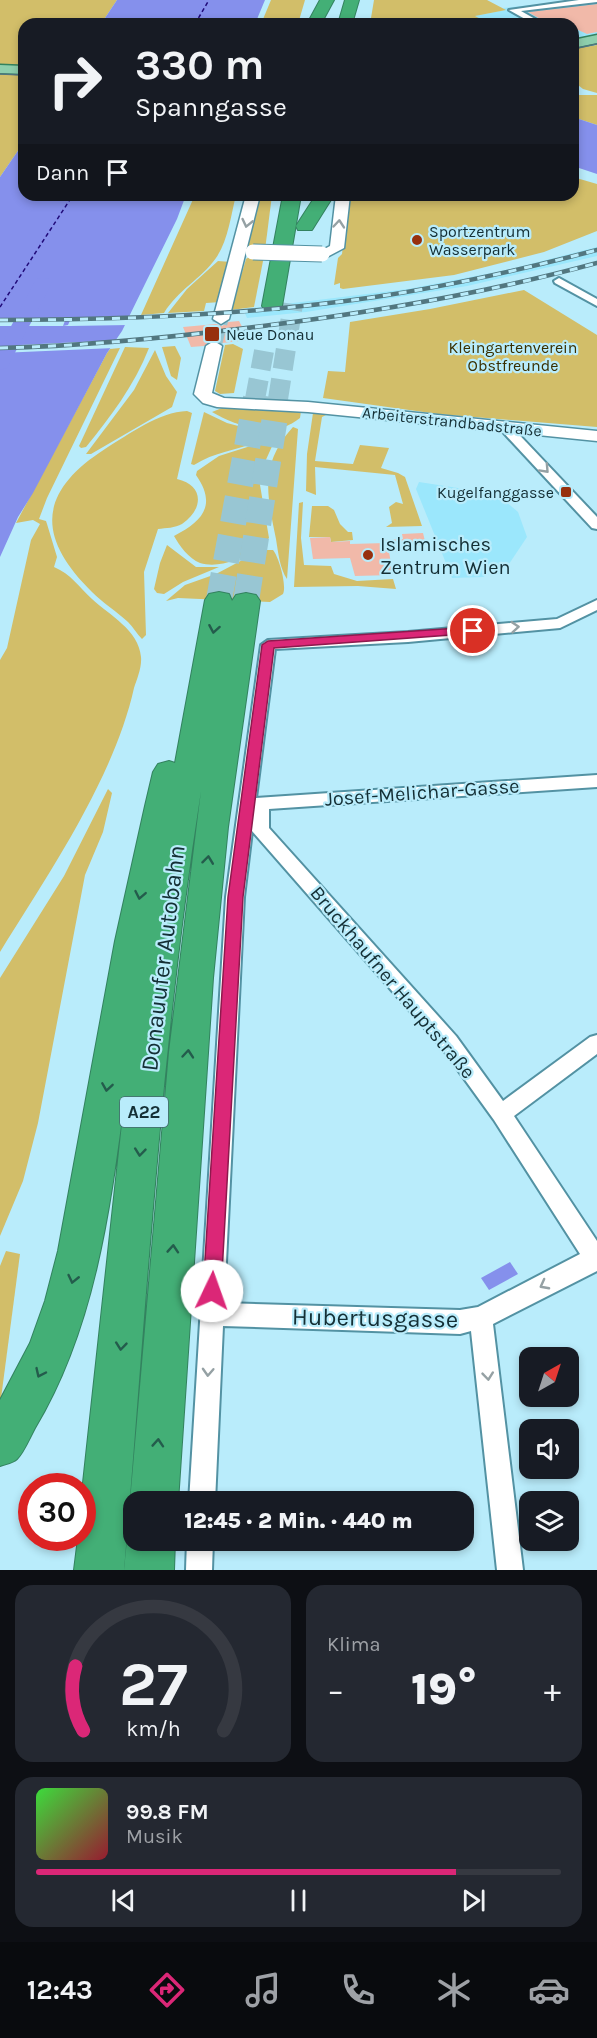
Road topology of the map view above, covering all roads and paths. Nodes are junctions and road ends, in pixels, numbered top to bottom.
1 (327, 0) edge
2 (339, 0) edge
3 (352, 0) edge
4 (362, 0) edge
5 (597, 0) edge
6 (317, 18) edge
7 (334, 18) edge
8 (347, 18) edge
9 (361, 18) edge
10 (528, 18) edge
11 (597, 37) edge
12 (579, 41) edge
13 (0, 67) edge
14 (18, 68) edge
15 (253, 201) edge
16 (280, 201) edge
17 (291, 201) edge
18 (309, 201) edge
19 (321, 201) edge
20 (342, 201) edge
21 (305, 226) junction
22 (285, 235) junction
23 (246, 252) junction
24 (298, 271) tunnel mouth
25 (558, 281) dead end
26 (597, 303) edge
27 (272, 306) tunnel mouth
28 (221, 319) tunnel mouth
29 (214, 346) tunnel mouth
30 (505, 427) junction
31 (597, 436) edge
32 (597, 525) edge
33 (597, 604) edge
34 (209, 657) junction
35 (597, 781) edge
36 (254, 804) junction
37 (251, 830) junction
38 (597, 1043) edge
39 (501, 1114) junction
40 (596, 1259) edge
41 (211, 1314) junction
42 (481, 1318) junction
43 (0, 1443) edge
44 (155, 1491) edge
45 (203, 1491) edge
46 (200, 1551) edge
47 (99, 1570) edge
48 (199, 1570) edge
49 (510, 1570) edge

1 - 6 highway
2 - 7 highway
3 - 8 highway
4 - 9 highway
5 - 10 street
11 - 12 main road
13 - 14 main road
15 -> 23 street
16 - 22 highway
17 - 22 highway
18 - 21 highway
19 - 21 highway
23 -> 20 street, bridge
21 - 24 highway
22 - 27 highway
23 - 28 street
25 - 26 street
29 - 30 street, Arbeiterstrandbadstraße
30 - 31 street, Arbeiterstrandbadstraße
30 -> 32 street
36 -> 33 street
34 -> 43 highway
44 -> 34 highway, Donauufer Autobahn / A22
34 -> 47 highway, Donauufer Autobahn / A22
35 - 36 street, Josef-Melichar-Gasse
36 - 37 street
37 - 39 street, Bruckhaufner Hauptstraße
37 - 41 street
38 - 39 street
39 - 40 street, Bruckhaufner Hauptstraße
40 -> 42 street, Hubertusgasse
41 - 42 street, Hubertusgasse
41 -> 45 street
42 -> 49 street
46 - 48 street

